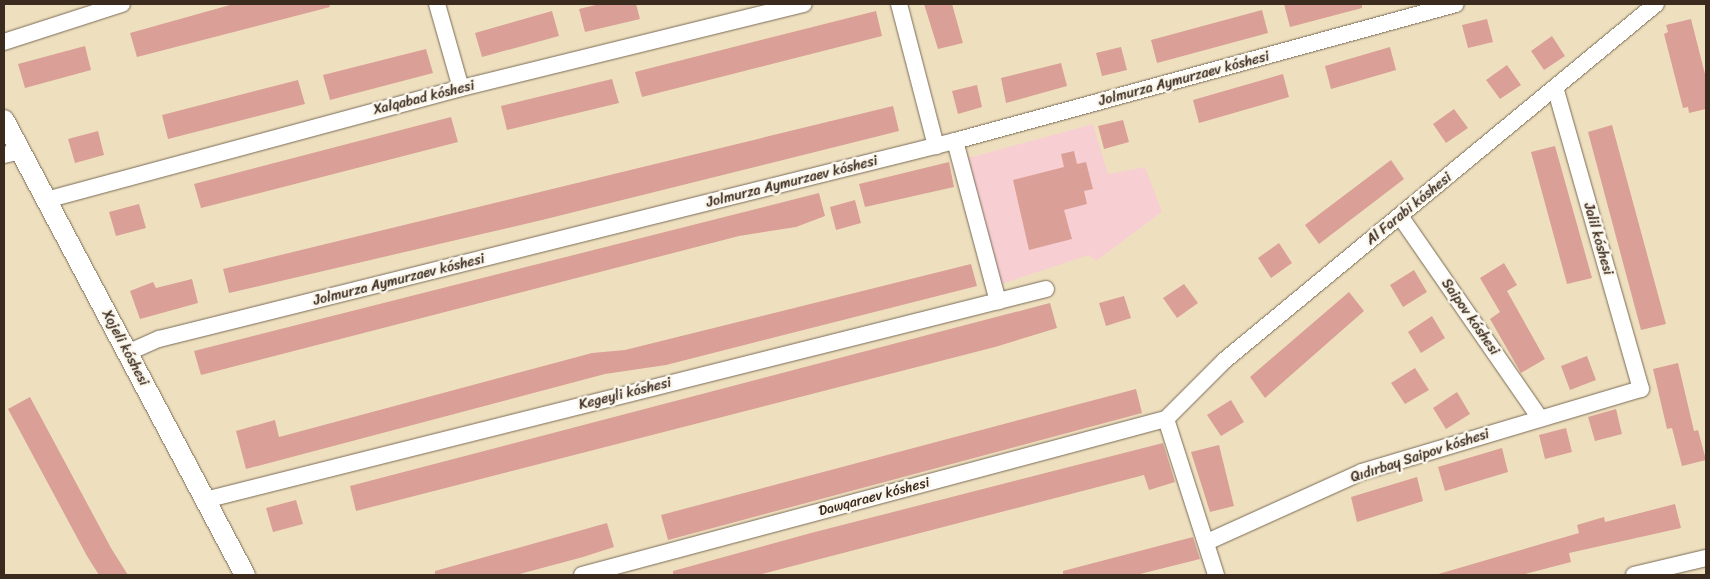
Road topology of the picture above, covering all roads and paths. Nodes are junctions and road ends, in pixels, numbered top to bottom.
1 (122, 4) edge
2 (437, 4) edge
3 (804, 4) edge
4 (899, 4) edge
5 (1456, 4) edge
6 (1648, 6) edge
7 (4, 42) edge
8 (461, 88) junction
9 (1555, 88) junction
10 (4, 120) edge
11 (956, 142) junction
12 (936, 146) junction
13 (12, 153) edge
14 (46, 200) junction
15 (1400, 216) junction
16 (1046, 289) dead end
17 (998, 300) junction
18 (127, 353) junction
19 (1641, 389) joint
20 (1540, 418) junction
21 (1166, 419) junction
22 (205, 500) junction
23 (1207, 542) junction
24 (1706, 558) edge
25 (245, 575) edge
26 (582, 575) edge
27 (1214, 575) edge
28 (1634, 575) edge

1 - 7 street
2 - 8 street
3 - 8 street, Xalqabad kóshesi
4 - 12 street
5 - 11 street, Jolmurza Aymurzaev kóshesi
6 - 9 street, Al Farabi kóshesi
8 - 14 street, Xalqabad kóshesi
9 - 15 street, Al Farabi kóshesi
9 - 19 street, Jalil kóshesi
10 - 13 street, Xojeli kóshesi
11 - 12 street, Jolmurza Aymurzaev kóshesi
11 - 17 street
12 - 18 street, Jolmurza Aymurzaev kóshesi
13 - 14 street, Xojeli kóshesi
14 - 18 street, Xojeli kóshesi
15 - 20 street, Saipov kóshesi
15 - 21 street, Al Farabi kóshesi
16 - 17 street, Kegeyli kóshesi
17 - 22 street, Kegeyli kóshesi
18 - 22 street, Xojeli kóshesi
19 - 20 street, Qıdırbay Saipov kóshesi
20 - 23 street, Qıdırbay Saipov kóshesi
21 - 23 street
21 - 26 street, Dawqaraev kóshesi
22 - 25 street, Xojeli kóshesi
23 - 27 street
24 - 28 street

